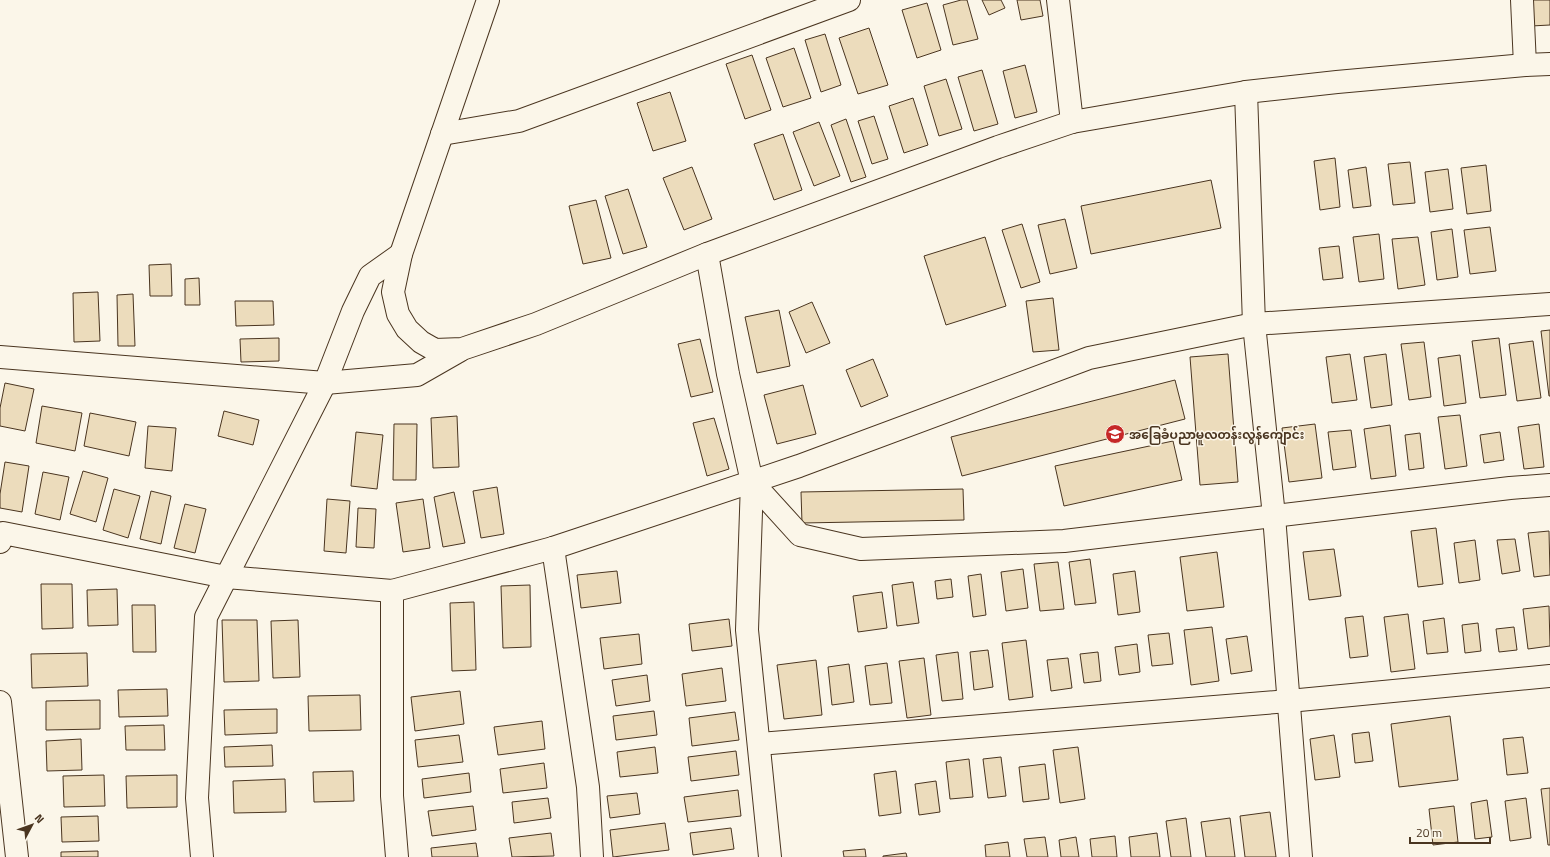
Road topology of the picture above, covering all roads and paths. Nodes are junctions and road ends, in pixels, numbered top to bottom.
1 (488, 0) edge
2 (849, 0) edge
3 (1058, 0) edge
4 (1522, 0) edge
5 (1550, 64) edge
6 (1525, 65) junction
7 (1246, 92) junction
8 (1072, 122) junction
9 (442, 134) junction
10 (401, 254) junction
11 (707, 254) junction
12 (1550, 304) edge
13 (1254, 324) junction
14 (462, 349) junction
15 (0, 357) edge
16 (325, 383) junction
17 (752, 482) junction
18 (1550, 485) edge
19 (1274, 516) junction
20 (0, 542) edge
21 (553, 548) junction
22 (226, 577) junction
23 (392, 591) junction
24 (1550, 676) edge
25 (0, 698) edge
26 (1289, 701) junction
27 (0, 702) edge
28 (758, 744) junction
29 (17, 857) edge
30 (202, 857) edge
31 (397, 857) edge
32 (592, 857) edge
33 (770, 857) edge
34 (1301, 857) edge

1 - 9 street
2 - 9 street
3 - 8 street
4 - 6 street
5 - 6 street
6 - 7 street
7 - 8 street
7 - 13 street
8 - 11 street
9 - 10 street
10 - 14 street
10 - 16 street
11 - 14 street
11 - 17 street
12 - 13 street
13 - 17 street
13 - 19 street
14 - 16 street
15 - 16 street
16 - 22 street
17 - 19 street
17 - 21 street
17 - 28 street
18 - 19 street
19 - 26 street
20 - 22 street
21 - 23 street
21 - 32 street
22 - 23 street
22 - 30 street
23 - 31 street
24 - 26 street
25 - 27 street
26 - 28 street
26 - 34 street
27 - 29 street
28 - 33 street

